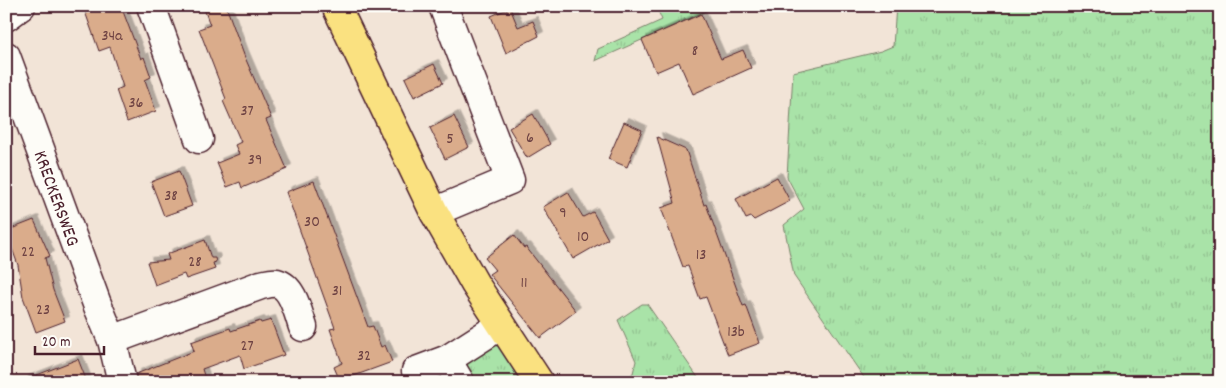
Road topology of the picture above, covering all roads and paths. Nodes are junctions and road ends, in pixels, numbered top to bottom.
1 (21, 6) edge
2 (151, 6) edge
3 (336, 6) edge
4 (443, 6) edge
5 (6, 17) edge
6 (6, 56) edge
7 (198, 139) dead end
8 (434, 212) junction
9 (501, 325) junction
10 (302, 327) dead end
11 (112, 340) junction
12 (454, 370) edge
13 (416, 371) dead end
14 (122, 382) edge
15 (539, 382) edge

1 - 5 street
2 - 7 street
3 - 8 main road
4 - 8 street
6 - 11 street, KRECKERSWEG
8 - 9 main road
9 - 12 street
9 - 15 main road
10 - 11 street
11 - 14 street, KRECKERSWEG
12 - 13 street

